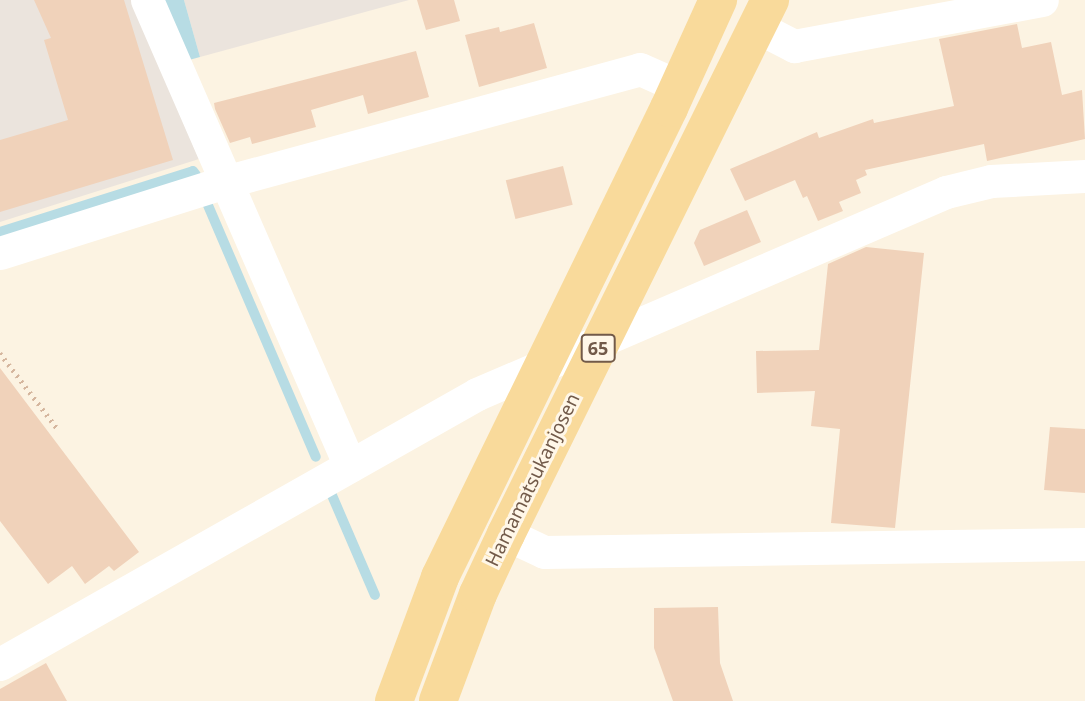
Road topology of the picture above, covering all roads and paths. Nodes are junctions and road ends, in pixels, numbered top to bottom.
1 (147, 0) edge
2 (718, 0) edge
3 (1042, 0) edge
4 (763, 14) edge
5 (678, 86) junction
6 (1085, 176) edge
7 (225, 182) junction
8 (0, 253) edge
9 (601, 341) junction
10 (0, 353) edge
11 (542, 366) junction
12 (57, 428) dead end
13 (350, 466) junction
14 (506, 534) junction
15 (1085, 544) edge
16 (0, 664) edge
17 (394, 701) edge
18 (438, 701) edge

1 - 7 street
2 - 5 main road, 65
3 - 4 street
4 - 9 main road, Hamamatsukanjosen / 65
5 - 7 street
5 - 11 main road, 65
6 - 9 street
7 - 8 street
7 - 13 street
9 - 11 street
9 - 14 main road, Hamamatsukanjosen / 65
10 - 12 path
11 - 13 street
11 - 17 main road, 65
13 - 16 street
14 - 15 street
14 - 18 main road, Hamamatsukanjosen / 65

